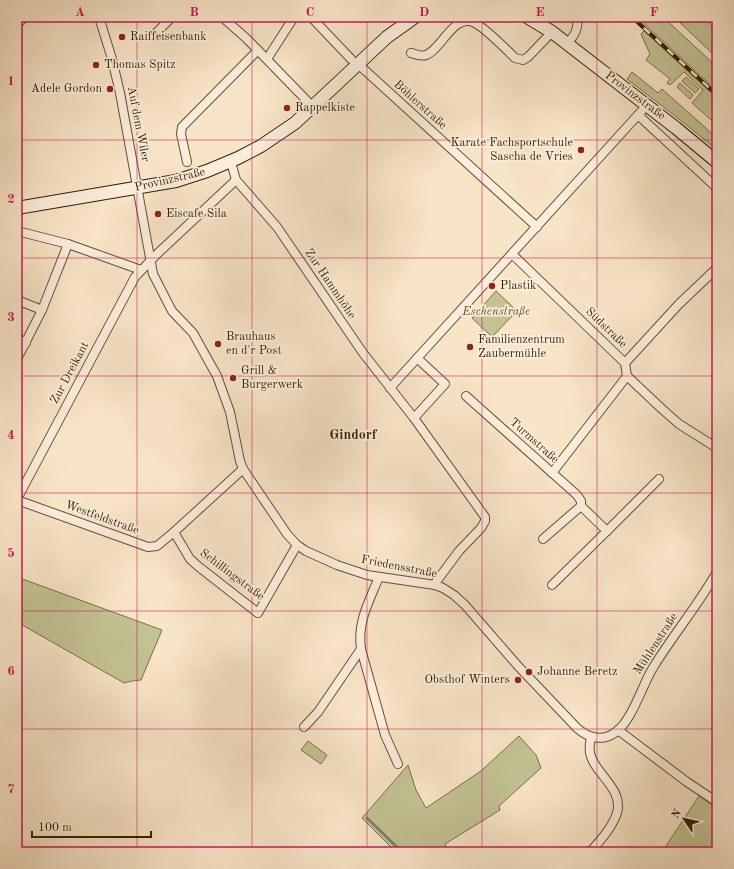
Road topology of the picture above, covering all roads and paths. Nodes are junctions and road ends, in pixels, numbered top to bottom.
1 (25, 17) edge
2 (99, 17) edge
3 (172, 17) edge
4 (222, 17) edge
5 (294, 17) edge
6 (311, 17) edge
7 (415, 17) edge
8 (527, 17) edge
9 (576, 17) edge
10 (17, 24) edge
11 (552, 32) junction
12 (152, 37) dead end
13 (567, 44) junction
14 (258, 50) junction
15 (411, 53) dead end
16 (267, 59) junction
17 (354, 62) junction
18 (647, 105) junction
19 (313, 107) junction
20 (638, 115) junction
21 (187, 162) dead end
22 (231, 162) junction
23 (717, 162) edge
24 (236, 180) junction
25 (138, 188) junction
26 (717, 188) edge
27 (17, 208) edge
28 (537, 226) junction
29 (17, 231) edge
30 (68, 244) junction
31 (512, 254) junction
32 (150, 261) junction
33 (717, 268) edge
34 (141, 270) junction
35 (17, 300) edge
36 (42, 310) junction
37 (17, 338) edge
38 (26, 342) junction
39 (417, 358) junction
40 (17, 359) edge
41 (625, 363) junction
42 (627, 376) junction
43 (390, 388) junction
44 (466, 396) dead end
45 (414, 418) junction
46 (717, 448) edge
47 (243, 469) junction
48 (552, 473) junction
49 (659, 479) dead end
50 (17, 500) edge
51 (581, 506) junction
52 (607, 531) junction
53 (174, 532) junction
54 (543, 539) dead end
55 (297, 545) junction
56 (717, 572) edge
57 (379, 578) junction
58 (435, 585) junction
59 (552, 585) dead end
60 (361, 649) junction
61 (304, 727) dead end
62 (618, 730) junction
63 (592, 737) junction
64 (398, 764) dead end
65 (717, 802) edge
66 (590, 852) edge

1 - 10 street
2 - 25 street, Auf dem Wiler
3 - 12 street
4 - 14 street
5 - 16 street
6 - 17 street, Böhlerstraße
7 - 17 street, Provinzstraße
8 - 11 street, Provinzstraße
9 - 13 street
11 - 13 street, Provinzstraße
11 - 15 street
13 - 18 street, Provinzstraße
14 - 16 street
14 - 21 street
16 - 19 street
17 - 19 street, Provinzstraße
17 - 28 street, Böhlerstraße
18 - 20 street
18 - 23 street, Provinzstraße
19 - 22 street, Provinzstraße
20 - 26 street, Provinzstraße
20 - 28 street
22 - 24 street, Zur Hammhöhe
22 - 25 street, Provinzstraße
24 - 32 street, Zur Dreikant
24 - 43 street, Zur Hammhöhe
25 - 27 street, Provinzstraße
25 - 32 street, Auf dem Wiler
28 - 31 street
29 - 30 street
30 - 34 street
30 - 36 street
31 - 39 street
31 - 41 street, Südstraße
32 - 34 street, Zur Dreikant
32 - 47 street, Friedensstraße
33 - 41 street
34 - 50 street, Zur Dreikant
35 - 36 street
36 - 38 street
37 - 38 street
38 - 40 street
39 - 43 street
39 - 45 street
41 - 42 street, Südstraße
42 - 46 street
42 - 48 street
43 - 45 street, Zur Hammhöhe
44 - 48 street, Turmstraße
45 - 58 street, Zur Hammhöhe
47 - 53 street
47 - 55 street, Friedensstraße
48 - 51 street, Turmstraße
49 - 52 street
50 - 53 street, Westfeldstraße
51 - 52 street, Turmstraße
51 - 54 street
52 - 59 street
53 - 55 street, Schillingstraße
55 - 57 street, Friedensstraße
56 - 62 street, Mühlenstraße
57 - 58 street, Friedensstraße
57 - 60 street
58 - 63 street, Friedensstraße
60 - 61 street
60 - 64 street
62 - 63 street
62 - 65 street
63 - 66 street

